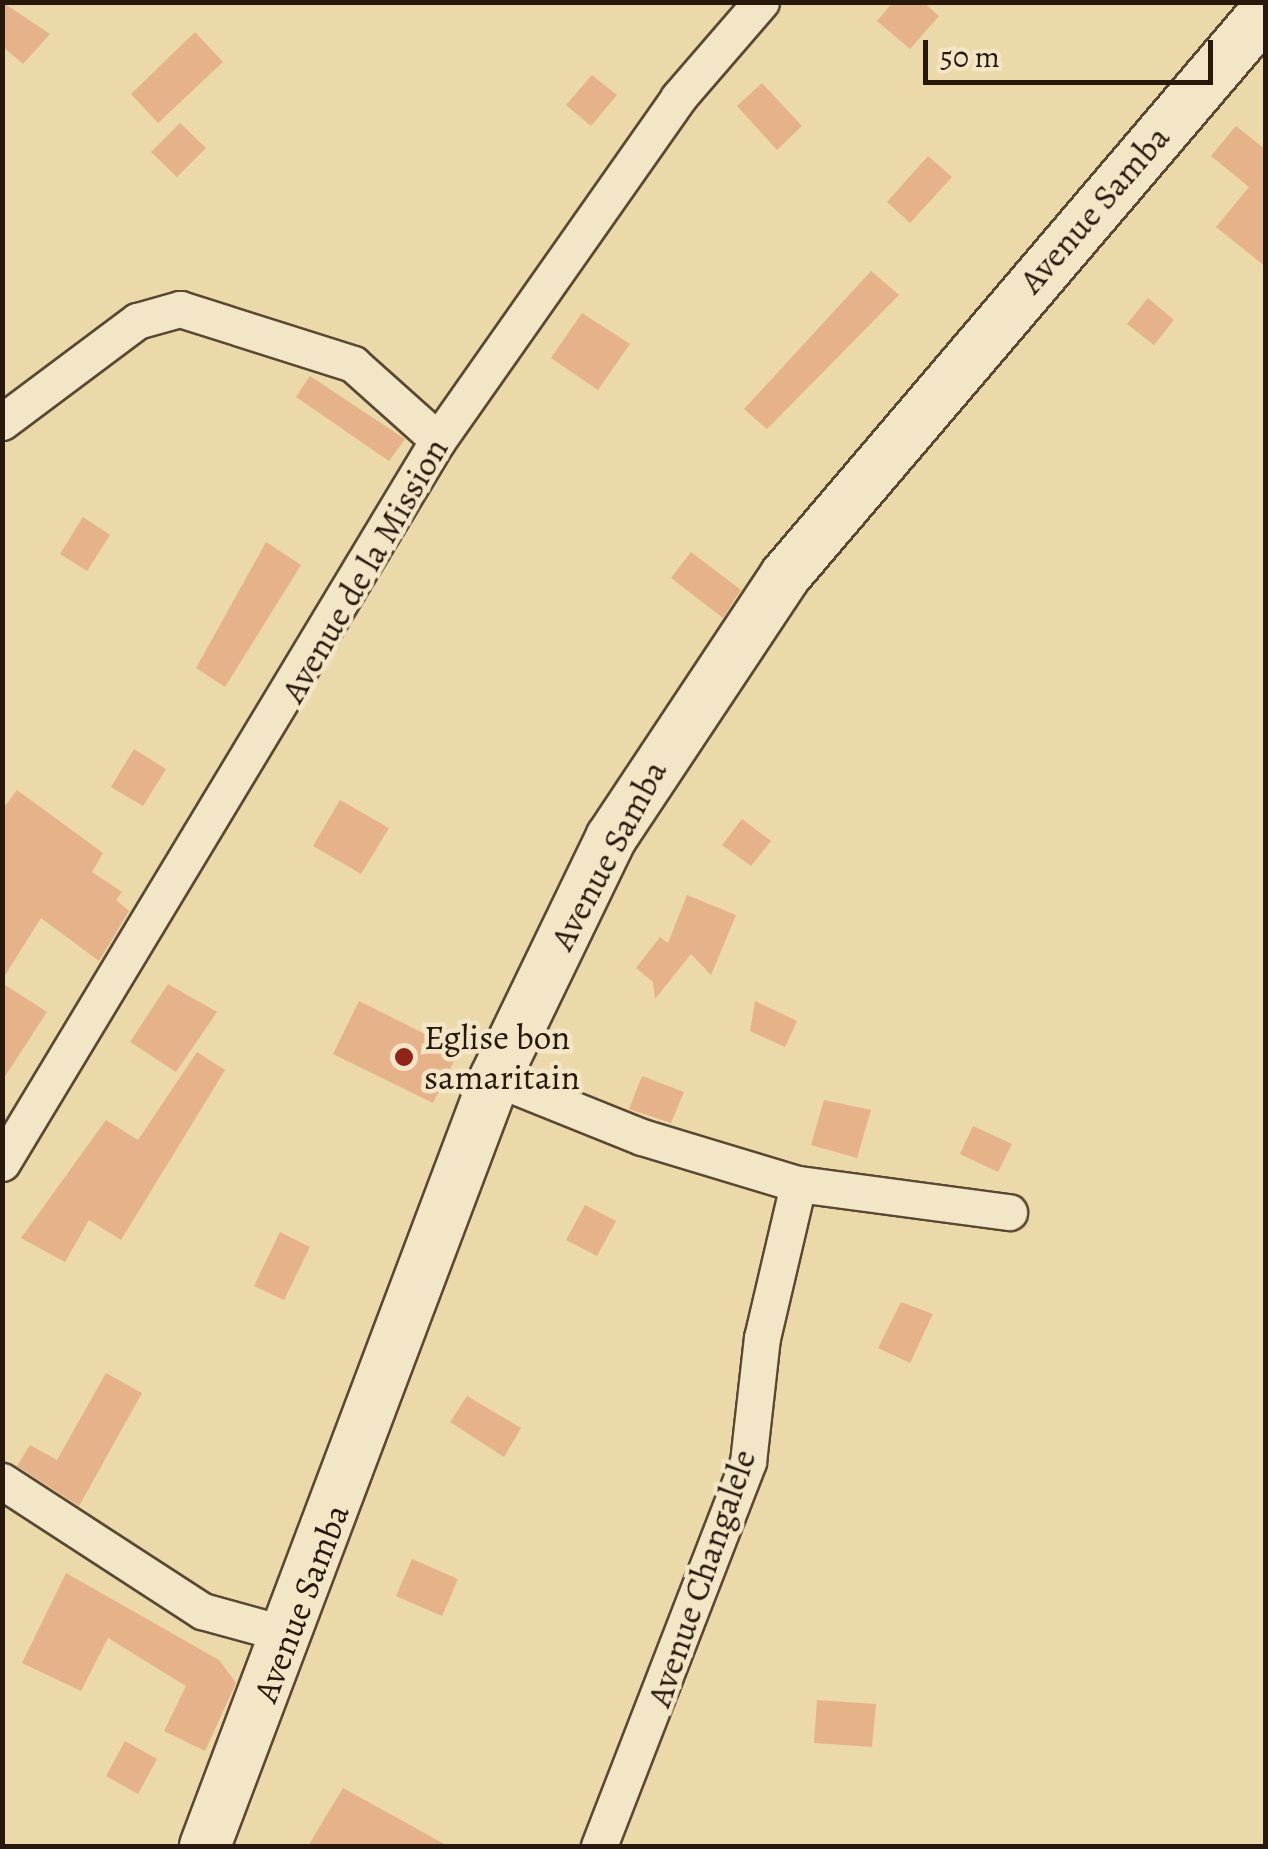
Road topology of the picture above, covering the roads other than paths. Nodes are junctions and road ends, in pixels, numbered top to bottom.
1 (761, 2) edge
2 (1266, 12) edge
3 (2, 422) edge
4 (438, 440) junction
5 (496, 1078) junction
6 (2, 1163) edge
7 (798, 1184) junction
8 (1009, 1212) dead end
9 (2, 1481) edge
10 (290, 1635) junction
11 (205, 1846) edge
12 (599, 1846) edge

1 - 4 street, Avenue de la Mission
2 - 5 street, Avenue Samba
3 - 4 street
4 - 6 street, Avenue de la Mission
5 - 7 street
5 - 10 street, Avenue Samba
7 - 8 street
7 - 12 street, Avenue Changalele
9 - 10 street
10 - 11 street, Avenue Samba

